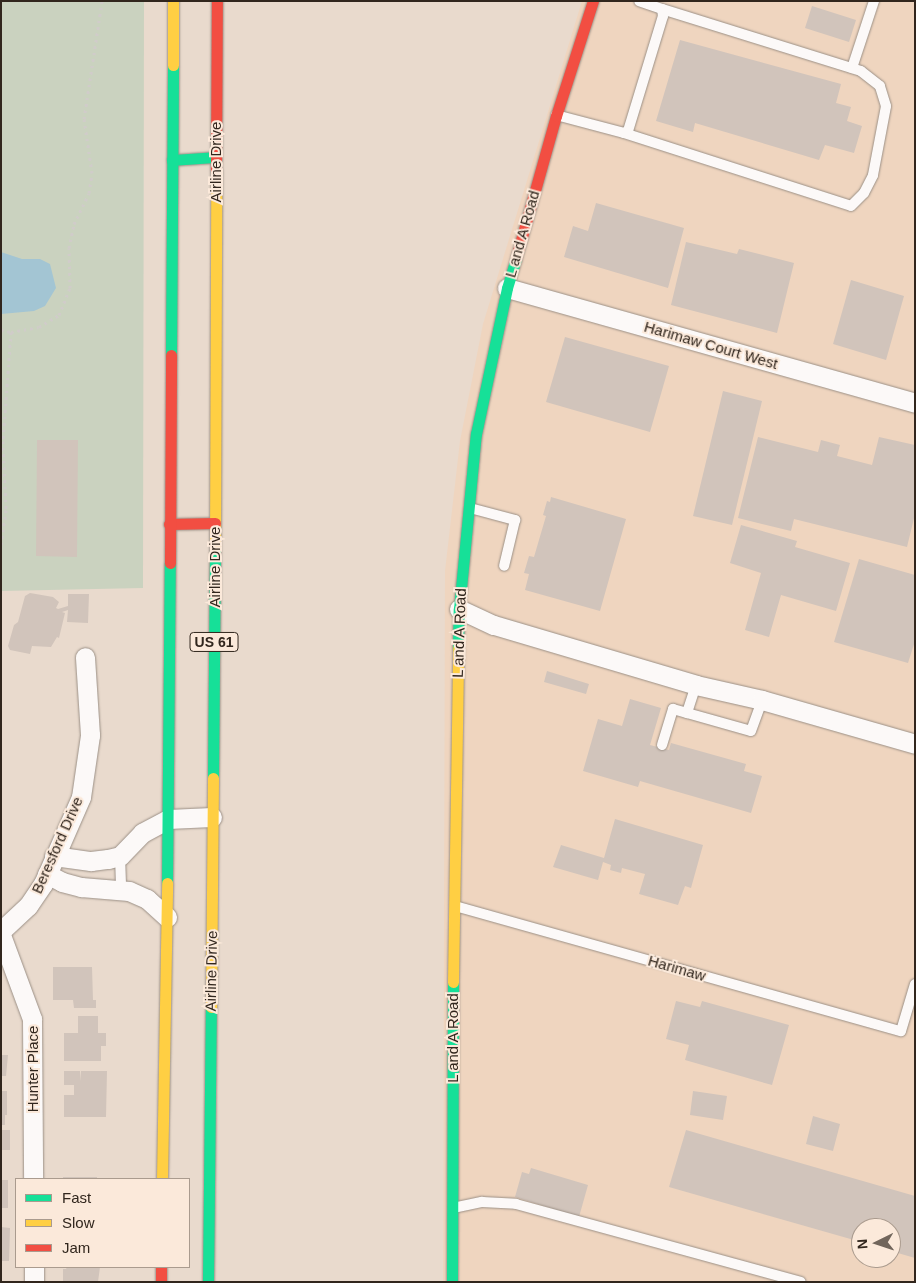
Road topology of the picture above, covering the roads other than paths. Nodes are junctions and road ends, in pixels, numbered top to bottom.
1 (173, 1) edge
2 (217, 1) edge
3 (592, 1) edge
4 (639, 1) edge
5 (874, 1) edge
6 (663, 12) junction
7 (852, 68) junction
8 (556, 115) junction
9 (626, 132) junction
10 (216, 157) junction
11 (172, 160) junction
12 (506, 288) junction
13 (915, 403) edge
14 (469, 507) junction
15 (215, 523) junction
16 (170, 524) junction
17 (504, 566) dead end
18 (459, 609) junction
19 (85, 657) dead end
20 (696, 685) junction
21 (762, 700) junction
22 (687, 714) junction
23 (915, 744) edge
24 (662, 745) dead end
25 (212, 817) junction
26 (168, 819) junction
27 (54, 856) junction
28 (120, 856) junction
29 (47, 874) junction
30 (121, 890) junction
31 (453, 906) junction
32 (167, 918) junction
33 (1, 931) edge
34 (1, 935) edge
35 (915, 984) edge
36 (33, 1178) edge
37 (162, 1178) edge
38 (453, 1208) junction
39 (34, 1268) edge
40 (161, 1268) edge
41 (34, 1282) edge
42 (160, 1282) edge
43 (208, 1282) edge
44 (452, 1282) edge
45 (801, 1282) edge

1 - 11 main road, US 61
2 - 10 main road, Airline Drive / US 61
3 - 8 main road, L and A Road
4 - 6 lane
5 - 7 lane
6 - 7 lane
6 - 9 lane
7 - 9 lane
8 - 9 lane
8 - 12 main road, L and A Road
10 - 11 main road
10 - 15 main road, Airline Drive / US 61
11 - 16 main road, US 61
12 - 13 street, Harimaw Court West
12 - 14 main road, L and A Road
14 - 17 lane
14 - 18 main road, L and A Road
15 - 16 main road
15 - 25 main road, Airline Drive / US 61
16 - 26 main road, US 61
18 - 20 street
18 - 31 main road, L and A Road
19 - 27 street, Beresford Drive
20 - 21 street
20 - 22 lane
21 - 22 lane
21 - 23 street
22 - 24 lane
25 - 26 street
25 - 43 main road, Airline Drive / US 61
26 - 28 street
26 - 32 main road, US 61
27 - 28 street
27 - 29 street, Beresford Drive
28 - 30 lane
29 - 30 street
29 - 33 street, Beresford Drive
30 - 32 street
31 - 35 lane, Harimaw
31 - 38 main road, L and A Road
32 - 37 main road, US 61
34 - 36 street, Hunter Place
38 - 44 main road, L and A Road
38 - 45 lane
39 - 41 street
40 - 42 main road

